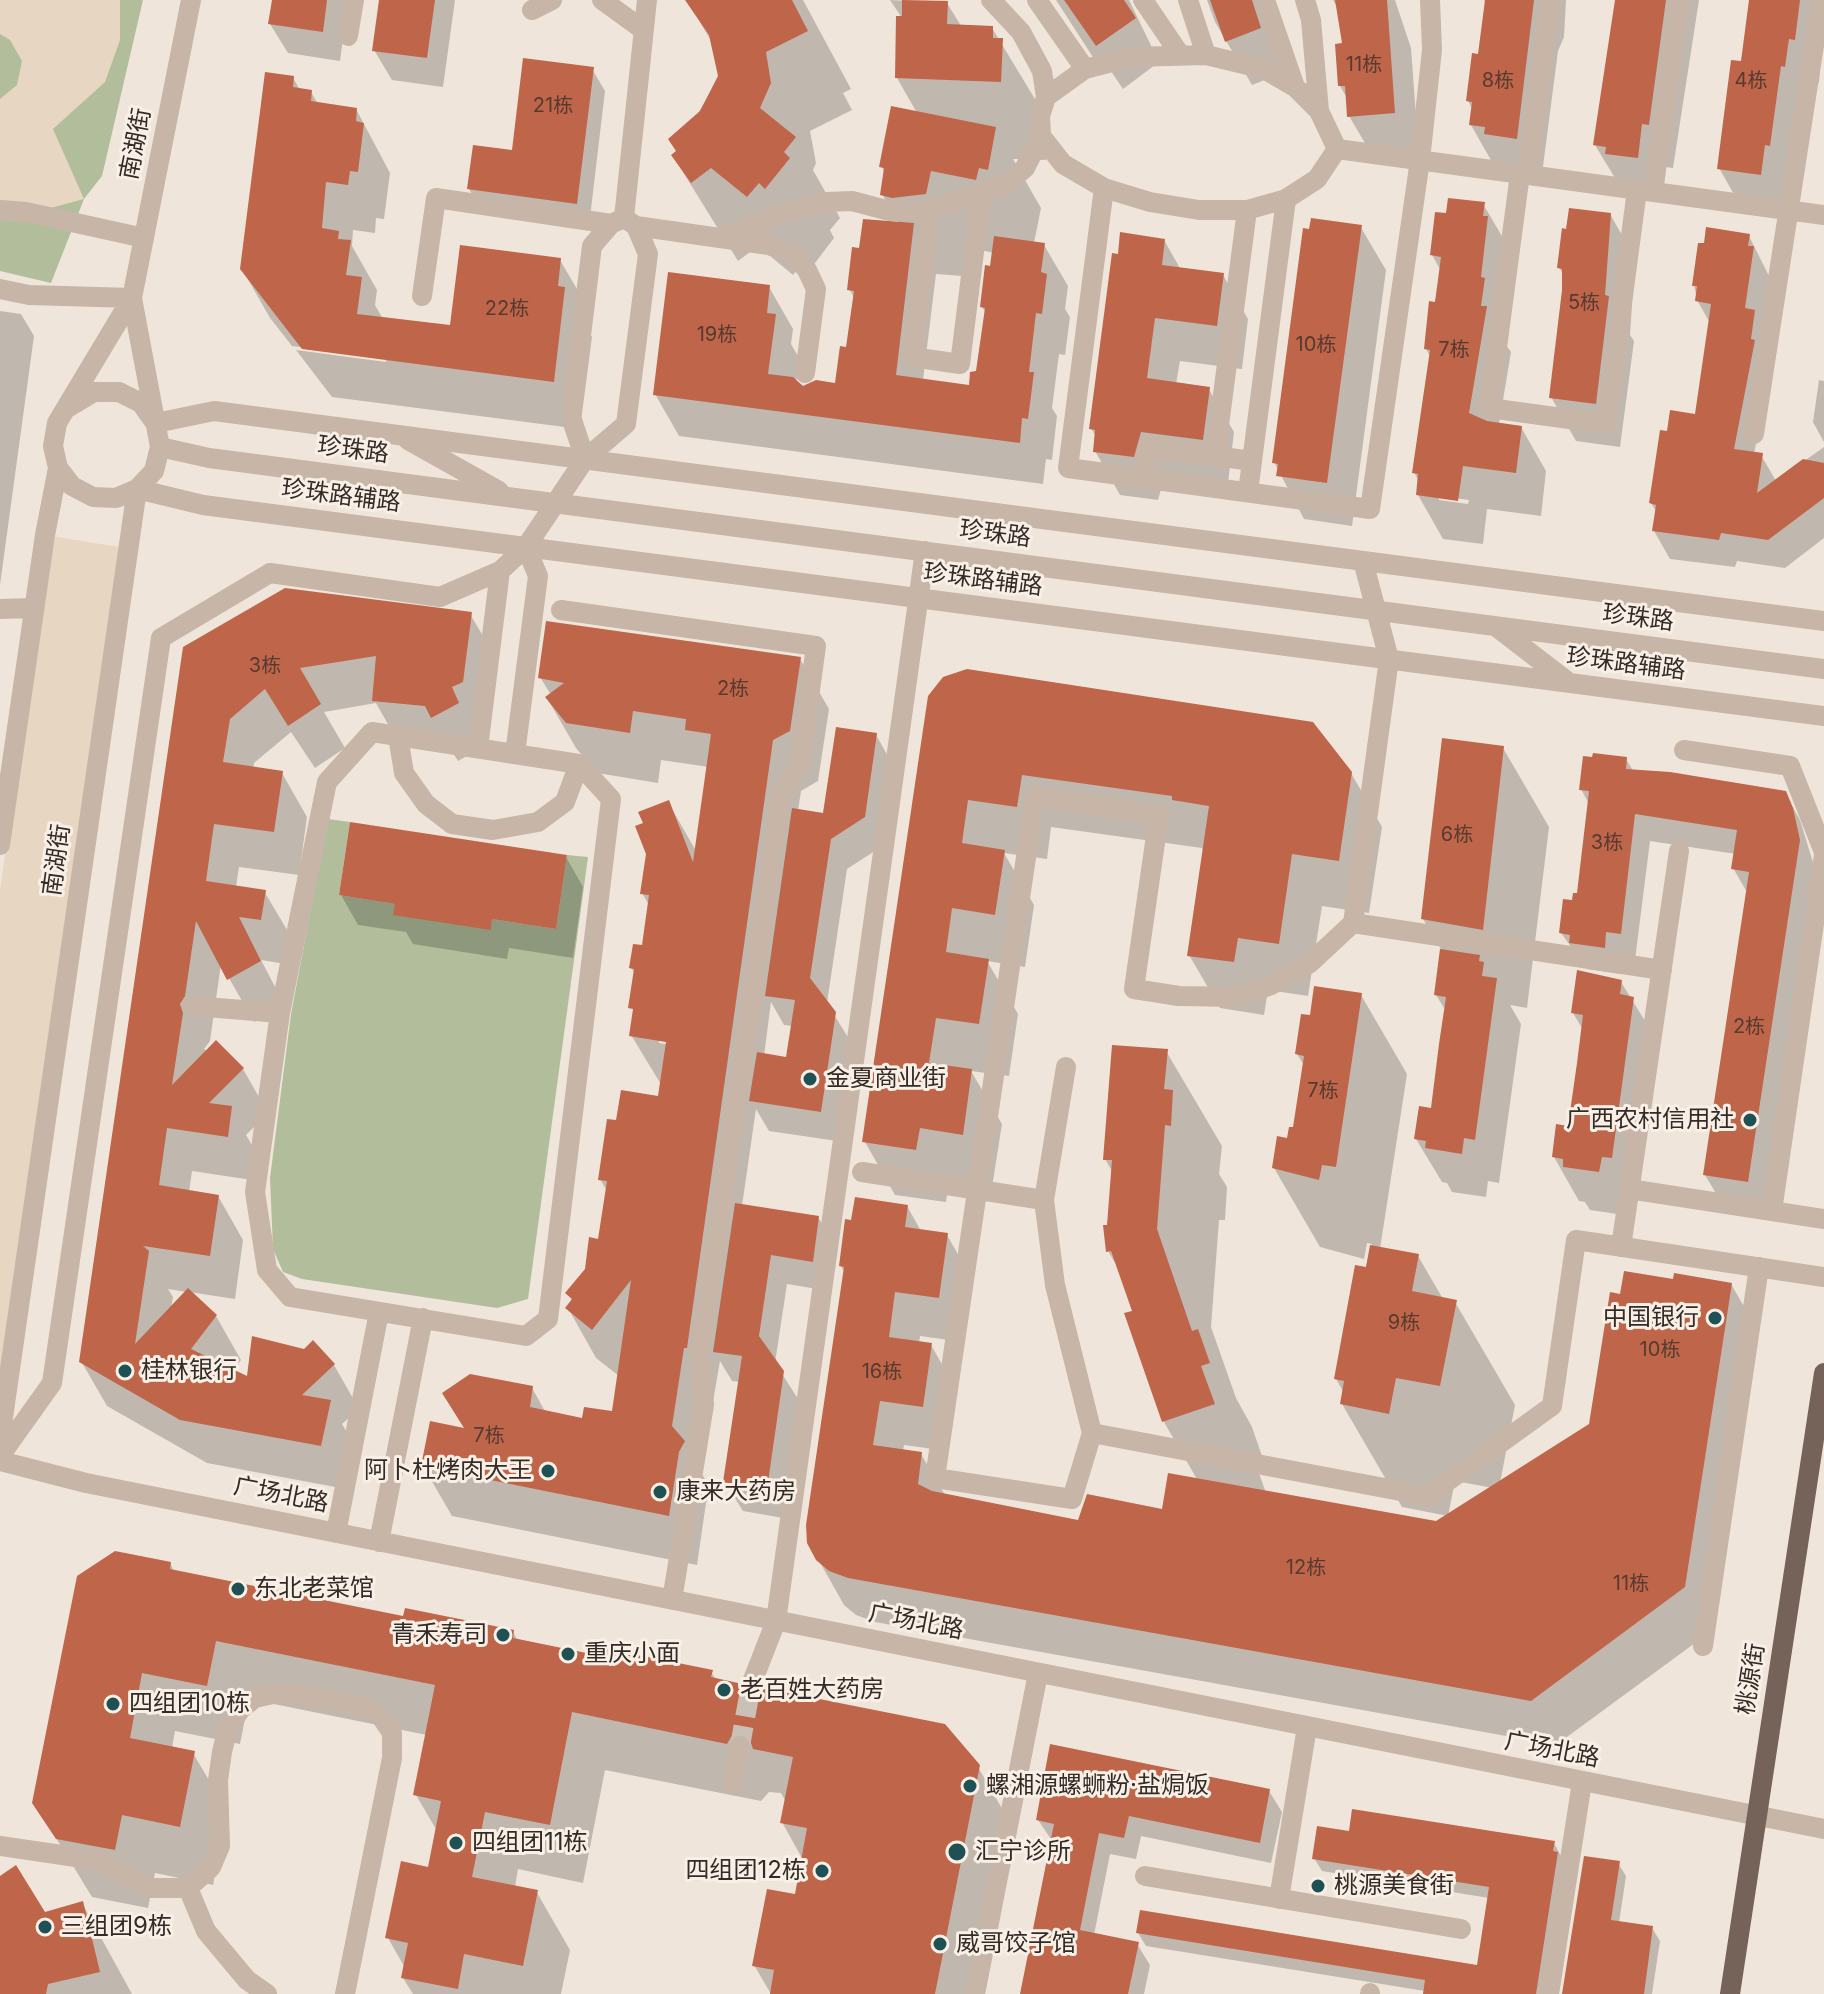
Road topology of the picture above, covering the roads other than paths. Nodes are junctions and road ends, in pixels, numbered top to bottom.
1 (191, 0) edge
2 (354, 0) edge
3 (552, 0) edge
4 (602, 0) edge
5 (647, 0) edge
6 (991, 0) edge
7 (1037, 0) edge
8 (1143, 0) edge
9 (1188, 0) edge
10 (1265, 0) edge
11 (1305, 0) edge
12 (1430, 0) edge
13 (1550, 0) edge
14 (1679, 0) edge
15 (1821, 0) edge
16 (532, 10) dead end
17 (642, 29) junction
18 (348, 36) dead end
19 (1179, 53) junction
20 (1206, 55) junction
21 (1085, 69) junction
22 (1295, 87) junction
23 (1046, 97) junction
24 (1319, 111) junction
25 (1041, 136) junction
26 (1337, 149) junction
27 (1420, 160) junction
28 (1523, 174) junction
29 (1104, 188) junction
30 (1645, 191) junction
31 (981, 196) junction
32 (1286, 199) junction
33 (0, 210) edge
34 (930, 210) junction
35 (1247, 210) junction
36 (1788, 210) junction
37 (1824, 215) edge
38 (624, 222) junction
39 (144, 238) junction
40 (721, 238) junction
41 (0, 289) edge
42 (422, 296) dead end
43 (132, 298) junction
44 (805, 373) dead end
45 (57, 423) junction
46 (156, 423) junction
47 (1754, 434) dead end
48 (399, 435) junction
49 (160, 447) junction
50 (1215, 456) junction
51 (585, 459) junction
52 (1252, 461) junction
53 (58, 468) junction
54 (1144, 478) junction
55 (137, 489) junction
56 (1248, 492) junction
57 (510, 497) junction
58 (555, 503) junction
59 (526, 547) junction
60 (925, 551) junction
61 (1363, 561) junction
62 (500, 571) junction
63 (920, 598) junction
64 (34, 608) junction
65 (0, 609) edge
66 (561, 610) dead end
67 (1376, 610) junction
68 (1824, 621) edge
69 (1494, 626) junction
70 (1389, 659) junction
71 (1824, 669) edge
72 (1569, 683) junction
73 (0, 694) edge
74 (21, 699) junction
75 (1824, 716) edge
76 (398, 736) junction
77 (478, 748) junction
78 (1684, 750) dead end
79 (515, 754) junction
80 (579, 764) junction
81 (0, 845) edge
82 (1679, 851) dead end
83 (1824, 854) edge
84 (1353, 923) junction
85 (1662, 970) junction
86 (193, 1006) dead end
87 (280, 1013) junction
88 (1066, 1067) dead end
89 (862, 1172) dead end
90 (1629, 1189) junction
91 (977, 1190) junction
92 (1044, 1200) junction
93 (1772, 1211) junction
94 (1824, 1219) edge
95 (1621, 1247) junction
96 (1759, 1267) junction
97 (1824, 1277) edge
98 (379, 1312) junction
99 (423, 1318) junction
100 (1824, 1373) edge
101 (1092, 1433) junction
102 (0, 1438) edge
103 (0, 1458) edge
104 (336, 1533) junction
105 (379, 1542) junction
106 (672, 1600) junction
107 (776, 1621) junction
108 (1703, 1646) dead end
109 (1038, 1673) junction
110 (751, 1685) tunnel mouth
111 (1307, 1727) junction
112 (740, 1746) tunnel mouth
113 (1582, 1782) junction
114 (732, 1783) dead end
115 (1756, 1817) junction
116 (1824, 1829) edge
117 (0, 1846) edge
118 (1145, 1876) dead end
119 (188, 1888) junction
120 (1279, 1899) junction
121 (1461, 1929) dead end
122 (267, 1994) edge
123 (345, 1994) edge
124 (975, 1994) edge
125 (1549, 1994) edge
126 (1730, 1994) edge

1 - 39 street, 南湖街
2 - 18 street
3 - 16 street
4 - 17 street
5 - 17 street
6 - 23 street
7 - 21 street
8 - 19 street
9 - 20 street
10 - 22 street
11 - 24 street
12 - 27 street
13 - 28 street
14 - 30 street
15 - 36 street
17 - 38 street
19 - 20 street
19 - 21 street
20 - 22 street
21 - 23 street
22 - 24 street
23 - 25 street
24 - 26 street
25 - 29 street
25 - 31 street
26 - 27 street
26 - 32 street
27 - 28 street
27 - 56 street
28 - 30 street
28 - 30 street
29 - 35 street
29 - 54 street
30 - 36 street
31 - 34 street
31 - 34 street
32 - 35 street
32 - 52 street
33 - 39 street
34 - 40 street
35 - 50 street
36 - 37 street
36 - 47 street
38 - 40 street
38 - 42 street
38 - 51 street
38 - 51 street
39 - 43 street, 南湖街
40 - 44 street
41 - 43 street
43 - 45 street, 南湖街
43 - 46 street, 南湖街
45 - 46 street
45 - 53 street, 南湖街
46 - 48 street
46 - 49 street, 南湖街
48 - 51 street
48 - 57 street
49 - 55 street, 南湖街
49 - 57 street, 珍珠路
50 - 52 street
50 - 54 street
51 - 58 street
51 - 61 street
52 - 56 street
53 - 55 street
53 - 64 street
54 - 56 street
55 - 59 street, 珍珠路辅路
55 - 102 street, 南湖街
57 - 58 street, 珍珠路
58 - 59 street
58 - 60 street, 珍珠路
59 - 62 street
59 - 63 street, 珍珠路辅路
59 - 79 street
60 - 63 street
60 - 67 street, 珍珠路
61 - 67 street
61 - 68 street
62 - 77 street
62 - 103 street
63 - 70 street, 珍珠路辅路
63 - 107 street
64 - 65 street
64 - 74 street
66 - 106 street
67 - 69 street, 珍珠路
67 - 70 street
69 - 71 street, 珍珠路
69 - 72 street
70 - 72 street, 珍珠路辅路
70 - 84 street
72 - 75 street, 珍珠路辅路
73 - 74 street
74 - 81 street
76 - 77 street
76 - 80 street
76 - 87 street
77 - 79 street
78 - 83 street
79 - 80 street
80 - 99 street
82 - 85 street
83 - 93 street
84 - 85 street
84 - 91 street
85 - 90 street
86 - 87 street
87 - 98 street
88 - 92 street
89 - 91 street
90 - 93 street
90 - 95 street
91 - 92 street
91 - 101 street
92 - 101 street
93 - 94 street
95 - 96 street
95 - 101 street
96 - 97 street
96 - 108 street
98 - 99 street
98 - 104 street
99 - 105 street
100 - 115 main road, 桃源街
103 - 104 street, 广场北路
104 - 105 street, 广场北路
105 - 106 street, 广场北路
106 - 107 street, 广场北路
107 - 109 street, 广场北路
107 - 110 street
109 - 111 street, 广场北路
109 - 124 street
111 - 113 street, 广场北路
111 - 120 street
112 - 114 street
113 - 115 street, 广场北路
113 - 125 street
115 - 116 street, 广场北路
115 - 126 main road, 桃源街
117 - 119 street
118 - 120 street
119 - 122 street
119 - 123 street
120 - 121 street

